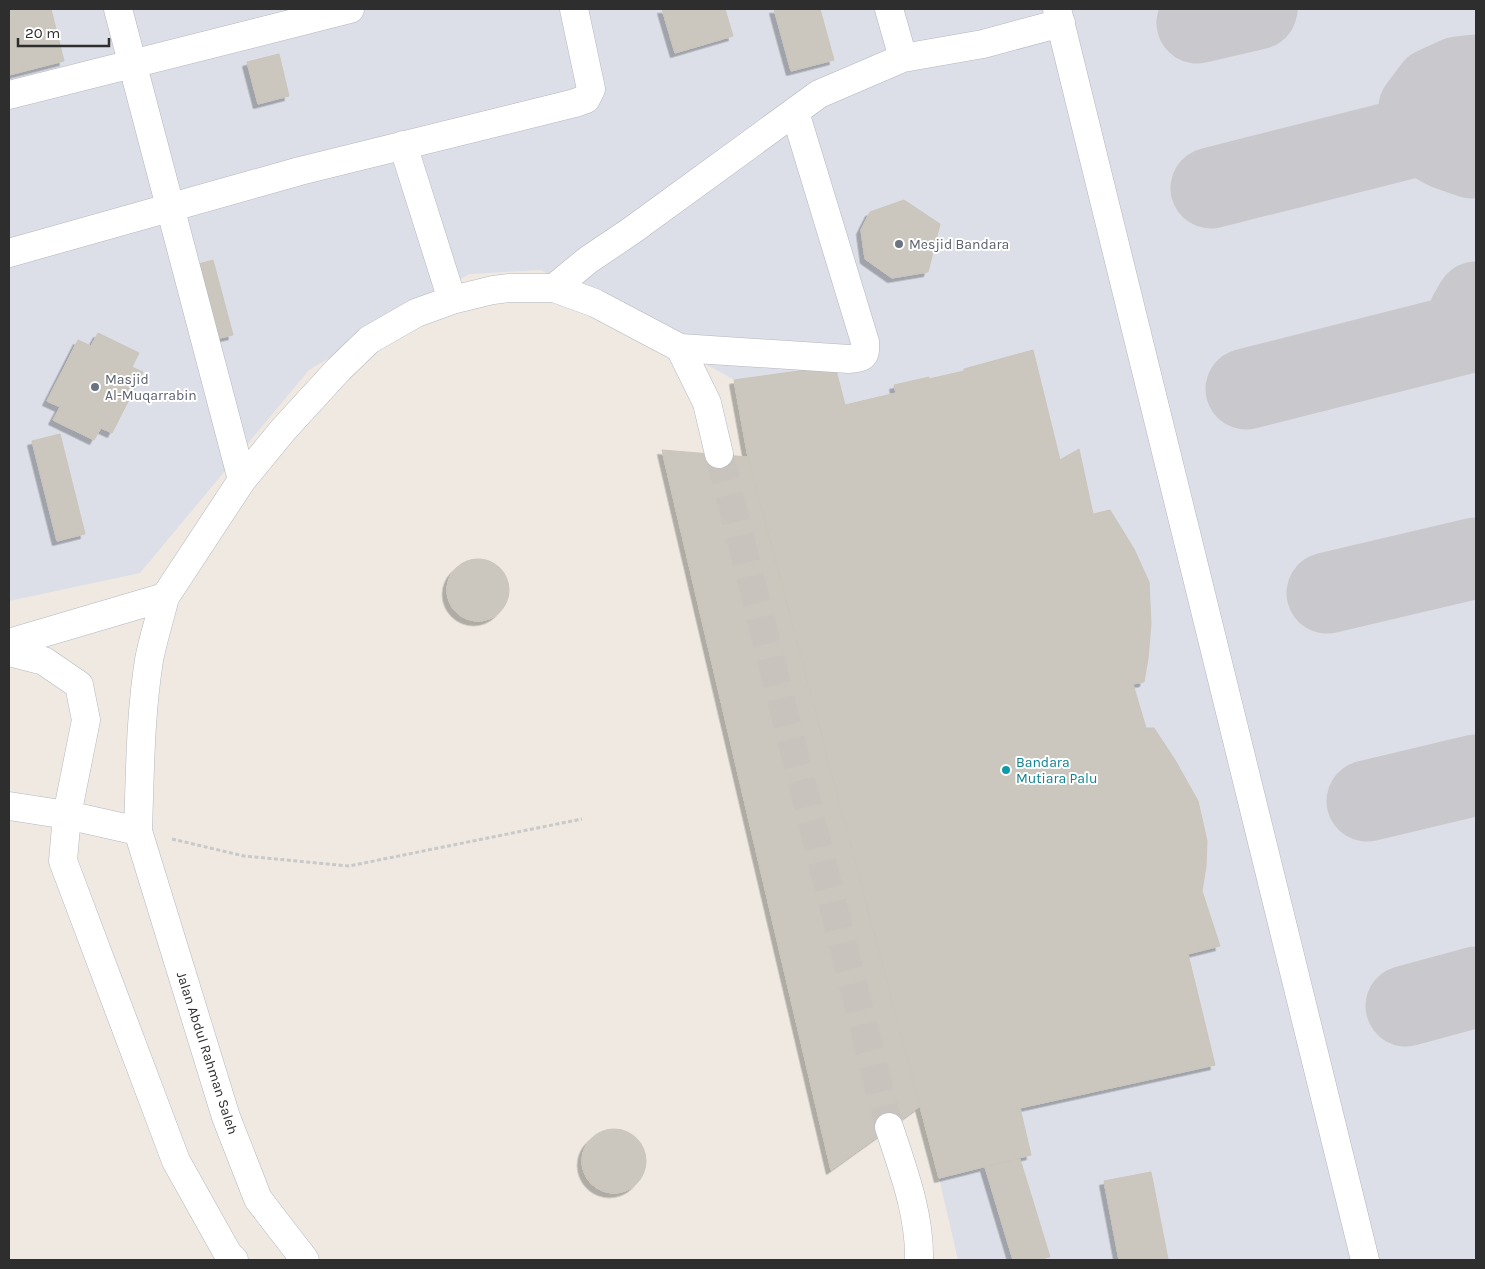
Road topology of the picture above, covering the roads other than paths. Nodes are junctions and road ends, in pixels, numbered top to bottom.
1 (118, 9) edge
2 (350, 9) edge
3 (574, 9) edge
4 (888, 9) edge
5 (1059, 16) edge
6 (903, 58) junction
7 (132, 65) junction
8 (9, 95) edge
9 (795, 112) junction
10 (403, 145) junction
11 (170, 208) junction
12 (9, 253) edge
13 (554, 288) junction
14 (452, 300) junction
15 (680, 348) junction
16 (719, 454) tunnel mouth
17 (242, 480) junction
18 (165, 597) junction
19 (9, 643) edge
20 (9, 652) edge
21 (9, 806) edge
22 (67, 815) junction
23 (138, 831) junction
24 (889, 1127) tunnel mouth
25 (234, 1260) edge
26 (305, 1260) edge
27 (919, 1260) edge
28 (1365, 1260) edge

1 - 7 street
2 - 7 street
3 - 10 street
4 - 6 street
5 - 6 street
5 - 28 street
6 - 9 street
7 - 8 street
7 - 11 street
9 - 13 street
9 - 15 street
10 - 11 street
10 - 14 street
11 - 12 street
11 - 17 street
13 - 14 street, Jalan Abdul Rahman Saleh
13 - 15 street, Jalan Abdul Rahman Saleh
14 - 17 street, Jalan Abdul Rahman Saleh
15 - 16 street
17 - 18 street, Jalan Abdul Rahman Saleh
18 - 19 street
18 - 23 street, Jalan Abdul Rahman Saleh
20 - 22 street
21 - 22 street
22 - 23 street
22 - 25 street
23 - 26 street, Jalan Abdul Rahman Saleh
24 - 27 street

